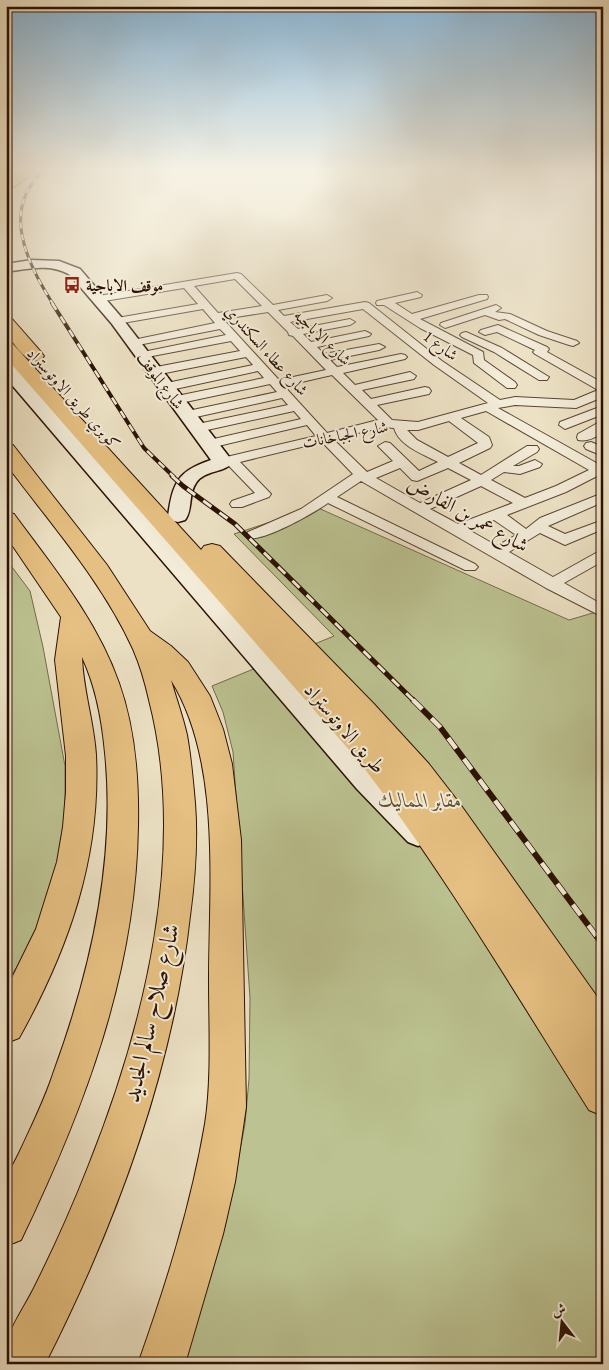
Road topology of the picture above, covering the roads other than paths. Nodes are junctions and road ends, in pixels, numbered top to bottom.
1 (6, 268) edge
2 (54, 268) junction
3 (6, 276) edge
4 (186, 284) junction
5 (196, 296) junction
6 (484, 297) dead end
7 (326, 298) dead end
8 (81, 302) dead end
9 (386, 302) junction
10 (204, 306) junction
11 (425, 306) junction
12 (501, 306) dead end
13 (368, 307) junction
14 (269, 308) junction
15 (486, 312) junction
16 (410, 318) junction
17 (217, 319) junction
18 (281, 320) junction
19 (452, 321) junction
20 (350, 322) dead end
21 (6, 324) edge
22 (169, 324) dead end
23 (122, 328) junction
24 (485, 332) dead end
25 (293, 333) junction
26 (365, 334) dead end
27 (233, 337) junction
28 (307, 346) junction
29 (432, 346) dead end
30 (6, 347) edge
31 (379, 347) dead end
32 (420, 349) junction
33 (248, 353) junction
34 (545, 355) junction
35 (401, 357) dead end
36 (320, 358) junction
37 (454, 359) dead end
38 (517, 361) junction
39 (438, 363) junction
40 (6, 367) edge
41 (261, 367) junction
42 (491, 370) junction
43 (572, 370) junction
44 (155, 371) junction
45 (334, 372) junction
46 (410, 376) dead end
47 (544, 377) junction
48 (461, 380) junction
49 (519, 383) junction
50 (277, 386) junction
51 (603, 388) edge
52 (352, 389) junction
53 (425, 391) dead end
54 (603, 392) edge
55 (171, 393) junction
56 (480, 393) junction
57 (580, 403) junction
58 (367, 404) junction
59 (492, 406) junction
60 (297, 407) junction
61 (187, 415) junction
62 (451, 417) junction
63 (601, 417) edge
64 (309, 421) junction
65 (394, 423) junction
66 (565, 425) dead end
67 (198, 428) junction
68 (324, 437) junction
69 (210, 444) junction
70 (592, 445) edge
71 (385, 446) dead end
72 (6, 449) edge
73 (532, 449) dead end
74 (227, 461) junction
75 (402, 462) junction
76 (450, 463) junction
77 (535, 464) dead end
78 (504, 467) junction
79 (601, 469) edge
80 (363, 477) junction
81 (133, 478) junction
82 (482, 480) junction
83 (603, 497) edge
84 (328, 498) junction
85 (524, 503) junction
86 (237, 504) dead end
87 (418, 509) junction
88 (495, 514) junction
89 (178, 516) junction
90 (6, 519) edge
91 (603, 524) edge
92 (539, 527) junction
93 (456, 530) junction
94 (253, 535) dead end
95 (526, 535) junction
96 (497, 553) junction
97 (603, 554) edge
98 (470, 566) dead end
99 (552, 584) junction
100 (602, 610) edge
101 (74, 617) junction
102 (140, 634) junction
103 (457, 871) junction
104 (6, 1025) edge
105 (603, 1037) edge
106 (603, 1096) edge
107 (6, 1225) edge
108 (19, 1364) edge
109 (161, 1364) edge

1 - 2 street
2 - 3 street
2 - 23 street, شارع الموقف
4 - 5 street, شارع عطاء السكندري
4 - 14 street, شارع الاباجيه
4 - 23 street
5 - 10 street, شارع عطاء السكندري
5 - 23 street
6 - 11 street
7 - 14 street
8 - 23 street
9 - 11 street
9 - 13 street
9 - 16 street
10 - 17 street, شارع عطاء السكندري
10 - 23 street
11 - 16 street
11 - 19 street
12 - 15 street
13 - 18 street
13 - 32 street, شارع 1
14 - 17 street
14 - 18 street, شارع الاباجيه
15 - 19 street
15 - 34 street
16 - 42 street
17 - 22 street
17 - 23 street
17 - 27 street, شارع عطاء السكندري
18 - 25 street, شارع الاباجيه
19 - 38 street
20 - 25 street
21 - 81 highway, كوبري طريق الاوتوستراد
23 - 27 street
23 - 44 street, شارع الموقف
24 - 34 street
25 - 28 street, شارع الاباجيه
26 - 28 street
27 - 33 street, شارع عطاء السكندري
28 - 36 street, شارع الاباجيه
29 - 32 street
30 - 81 highway, كوبري طريق الاوتوستراد
31 - 36 street
32 - 39 street, شارع 1
33 - 41 street, شارع عطاء السكندري
33 - 44 street
34 - 38 street
34 - 43 street
35 - 45 street
36 - 45 street, شارع الاباجيه
37 - 39 street
38 - 42 street
38 - 47 street
39 - 48 street, شارع 1
40 - 103 street
41 - 50 street, شارع عطاء السكندري
41 - 55 street
42 - 48 street
42 - 49 street
43 - 47 street
43 - 51 street
44 - 55 street, شارع الموقف
45 - 50 street
45 - 52 street, شارع الاباجيه
46 - 52 street
47 - 49 street
48 - 56 street, شارع 1
49 - 56 street
50 - 55 street
50 - 60 street, شارع عطاء السكندري
50 - 61 street
52 - 58 street, شارع الاباجيه
53 - 58 street
54 - 57 street, شارع الجباخانات
55 - 61 street, شارع الموقف
56 - 59 street, شارع 1
57 - 59 street, شارع الجباخانات
57 - 63 street
58 - 65 street, شارع الاباجيه
59 - 62 street, شارع الجباخانات
59 - 79 street, شارع 1
60 - 64 street, شارع عطاء السكندري
60 - 67 street
61 - 67 street, شارع الموقف
62 - 65 street, شارع الجباخانات
62 - 76 street
63 - 66 street
63 - 70 street
64 - 68 street, شارع عطاء السكندري
64 - 69 street
65 - 68 street, شارع الجباخانات
65 - 76 street, شارع الاباجيه
67 - 69 street, شارع الموقف
68 - 74 street, شارع الجباخانات
68 - 80 street, شارع عمر بن الفارض
69 - 74 street, شارع الموقف
71 - 75 street
72 - 102 highway, شارع صلاح سالم الجديد
73 - 78 street
74 - 86 street
74 - 89 street, شارع الجباخانات
75 - 76 street
75 - 80 street
76 - 82 street, شارع الاباجيه
77 - 78 street
78 - 82 street
79 - 85 street
80 - 84 street
80 - 87 street, شارع عمر بن الفارض
81 - 89 highway, طريق الاوتوستراد
81 - 103 highway, طريق الاوتوستراد
82 - 85 street, شارع الاباجيه
82 - 87 street
83 - 92 street
84 - 94 street
84 - 98 street
85 - 88 street
87 - 93 street, شارع عمر بن الفارض
88 - 93 street
88 - 95 street
89 - 105 highway, طريق الاوتوستراد
90 - 101 highway
91 - 92 street
92 - 95 street
93 - 96 street, شارع عمر بن الفارض
95 - 96 street
96 - 99 street, شارع عمر بن الفارض
97 - 99 street
99 - 100 street, شارع عمر بن الفارض
101 - 104 highway
101 - 107 highway
102 - 108 highway, شارع صلاح سالم الجديد
102 - 109 highway
103 - 106 highway, طريق الاوتوستراد

